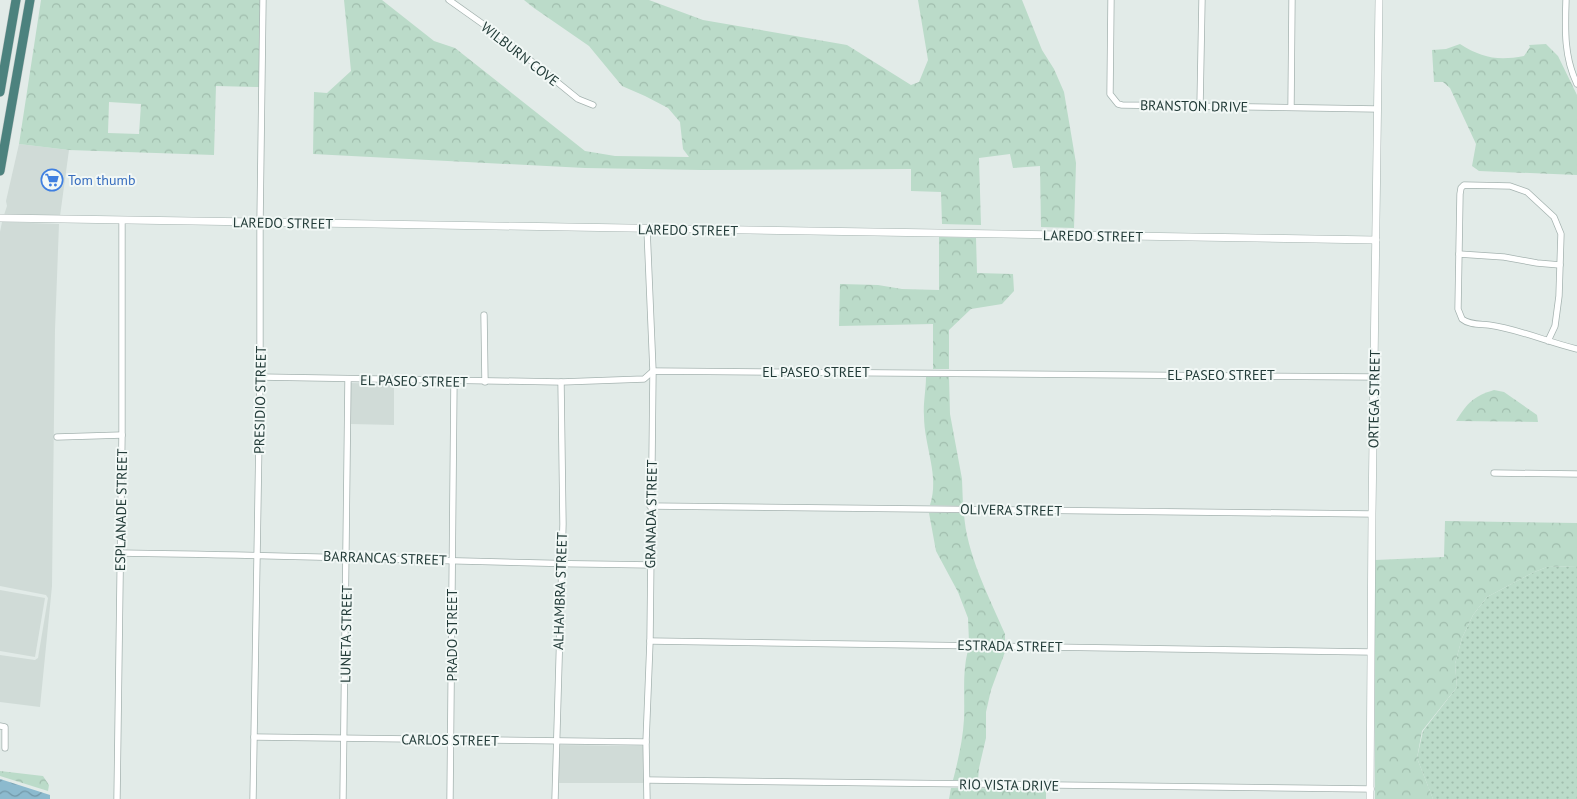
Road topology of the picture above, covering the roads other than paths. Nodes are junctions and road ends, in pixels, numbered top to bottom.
1 (16, 0) edge
2 (30, 0) edge
3 (263, 0) edge
4 (449, 0) edge
5 (1111, 0) edge
6 (1202, 0) edge
7 (1292, 0) edge
8 (1379, 0) edge
9 (1566, 0) edge
10 (1577, 84) edge
11 (0, 92) edge
12 (593, 105) dead end
13 (1200, 106) junction
14 (1291, 107) junction
15 (1377, 109) junction
16 (0, 171) edge
17 (0, 218) edge
18 (122, 220) junction
19 (260, 222) junction
20 (647, 229) junction
21 (1376, 240) junction
22 (1459, 254) junction
23 (1560, 265) junction
24 (484, 315) dead end
25 (1548, 341) junction
26 (1577, 349) edge
27 (653, 371) junction
28 (1374, 376) junction
29 (260, 377) junction
30 (348, 379) junction
31 (454, 381) junction
32 (484, 382) junction
33 (561, 382) junction
34 (122, 435) junction
35 (57, 437) dead end
36 (1494, 473) dead end
37 (1577, 474) edge
38 (650, 506) junction
39 (1372, 514) junction
40 (120, 554) junction
41 (258, 555) junction
42 (347, 557) junction
43 (452, 560) junction
44 (561, 564) junction
45 (650, 565) junction
46 (650, 641) junction
47 (1371, 652) junction
48 (0, 726) edge
49 (254, 737) junction
50 (344, 738) junction
51 (451, 740) junction
52 (556, 741) junction
53 (646, 742) junction
54 (5, 748) dead end
55 (647, 780) junction
56 (1370, 790) junction
57 (117, 799) edge
58 (253, 799) edge
59 (343, 799) edge
60 (450, 799) edge
61 (556, 799) edge
62 (647, 799) edge
63 (1370, 799) edge

1 - 11 highway
2 - 16 highway
3 - 19 street, PRESIDIO STREET
4 - 12 street, WILBURN COVE
5 - 13 street, BRANSTON DRIVE
6 - 13 street
7 - 14 street
8 - 15 street, ORTEGA STREET
9 - 10 street
13 - 14 street, BRANSTON DRIVE
14 - 15 street, BRANSTON DRIVE
15 - 21 street, ORTEGA STREET
17 - 18 street, LAREDO STREET
18 - 19 street, LAREDO STREET
18 - 34 street, ESPLANADE STREET
19 - 20 street, LAREDO STREET
19 - 29 street, PRESIDIO STREET
20 - 21 street, LAREDO STREET
20 - 27 street, GRANADA STREET
21 - 28 street, ORTEGA STREET
22 - 23 street
22 - 23 street
22 - 25 street
23 - 25 street
24 - 32 street
25 - 26 street
27 - 28 street, EL PASEO STREET
27 - 33 street, EL PASEO STREET
27 - 38 street, GRANADA STREET
28 - 39 street, ORTEGA STREET
29 - 30 street, EL PASEO STREET
29 - 41 street, PRESIDIO STREET
30 - 31 street, EL PASEO STREET
30 - 42 street, LUNETA STREET
31 - 32 street, EL PASEO STREET
31 - 43 street, PRADO STREET
32 - 33 street, EL PASEO STREET
33 - 44 street, ALHAMBRA STREET
34 - 35 street
34 - 40 street, ESPLANADE STREET
36 - 37 street
38 - 39 street, OLIVERA STREET
38 - 45 street, GRANADA STREET
39 - 47 street, ORTEGA STREET
40 - 41 street, BARRANCAS STREET
40 - 57 street, ESPLANADE STREET
41 - 42 street, BARRANCAS STREET
41 - 49 street, PRESIDIO STREET
42 - 43 street, BARRANCAS STREET
42 - 50 street, LUNETA STREET
43 - 44 street, BARRANCAS STREET
43 - 51 street, PRADO STREET
44 - 45 street, BARRANCAS STREET
44 - 52 street, ALHAMBRA STREET
45 - 46 street, GRANADA STREET
46 - 47 street, ESTRADA STREET
46 - 53 street, GRANADA STREET
47 - 56 street, ORTEGA STREET
48 - 54 street
49 - 50 street, CARLOS STREET
49 - 58 street, PRESIDIO STREET
50 - 51 street, CARLOS STREET
50 - 59 street, LUNETA STREET
51 - 52 street, CARLOS STREET
51 - 60 street, PRADO STREET
52 - 53 street, CARLOS STREET
52 - 61 street, ALHAMBRA STREET
53 - 55 street, GRANADA STREET
55 - 56 street, RIO VISTA DRIVE
55 - 62 street, GRANADA STREET
56 - 63 street, ORTEGA STREET

